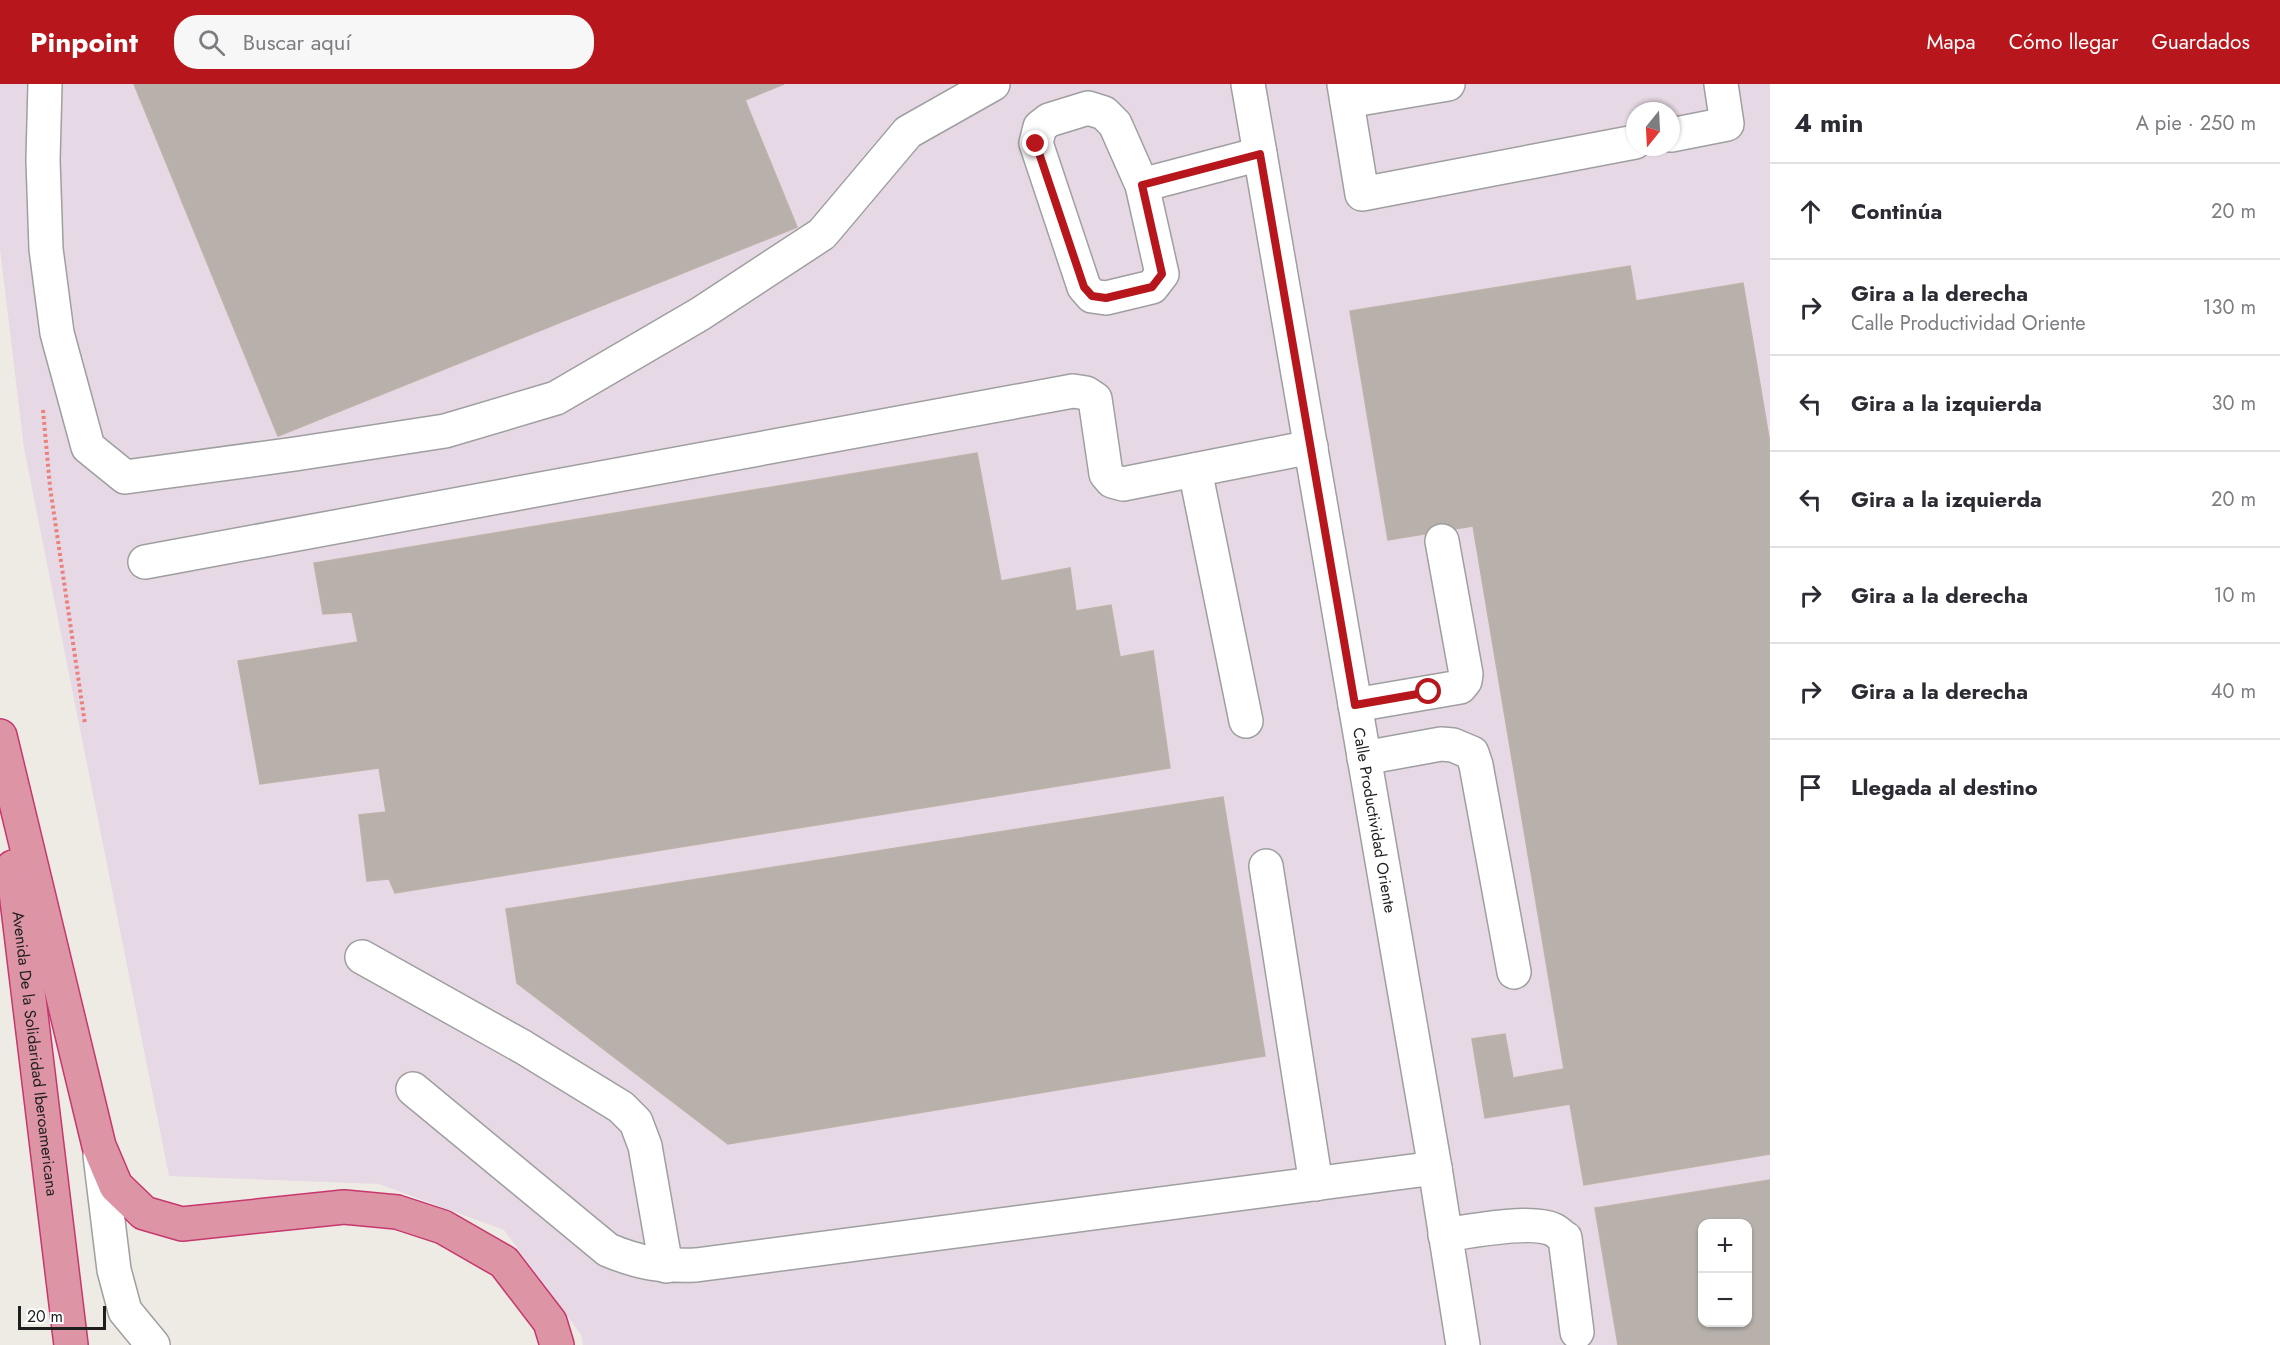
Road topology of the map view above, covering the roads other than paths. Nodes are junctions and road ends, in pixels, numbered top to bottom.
1 (45, 84) edge
2 (993, 84) edge
3 (1248, 84) edge
4 (1448, 84) edge
5 (1721, 84) edge
6 (1345, 92) edge
7 (1680, 133) edge
8 (1626, 144) edge
9 (1260, 154) junction
10 (1142, 185) junction
11 (1311, 447) junction
12 (1195, 470) junction
13 (1442, 541) dead end
14 (145, 562) dead end
15 (1355, 705) junction
16 (1246, 721) dead end
17 (0, 736) edge
18 (1364, 758) junction
19 (0, 761) edge
20 (1266, 866) dead end
21 (362, 957) dead end
22 (1514, 972) dead end
23 (413, 1089) dead end
24 (99, 1146) junction
25 (1435, 1168) junction
26 (1316, 1184) junction
27 (1446, 1235) junction
28 (666, 1266) junction
29 (1577, 1332) dead end
30 (71, 1345) edge
31 (153, 1345) edge
32 (557, 1345) edge
33 (1463, 1345) edge

1 - 2 street
3 - 9 street, Calle Productividad Oriente
4 - 6 street
5 - 7 street
6 - 8 street
9 - 10 street
9 - 11 street, Calle Productividad Oriente
10 - 10 street
11 - 12 street
11 - 15 street, Calle Productividad Oriente
12 - 14 street
12 - 16 street
13 - 15 street
15 - 18 street, Calle Productividad Oriente
17 - 24 highway
18 - 22 street
18 - 25 street, Calle Productividad Oriente
19 - 30 highway, Avenida De la Solidaridad Iberoamericana
20 - 26 street
21 - 28 street
23 - 28 street
24 - 31 street
24 - 32 highway
25 - 26 street
25 - 27 street, Calle Productividad Oriente
26 - 28 street
27 - 29 street
27 - 33 street, Calle Productividad Oriente

